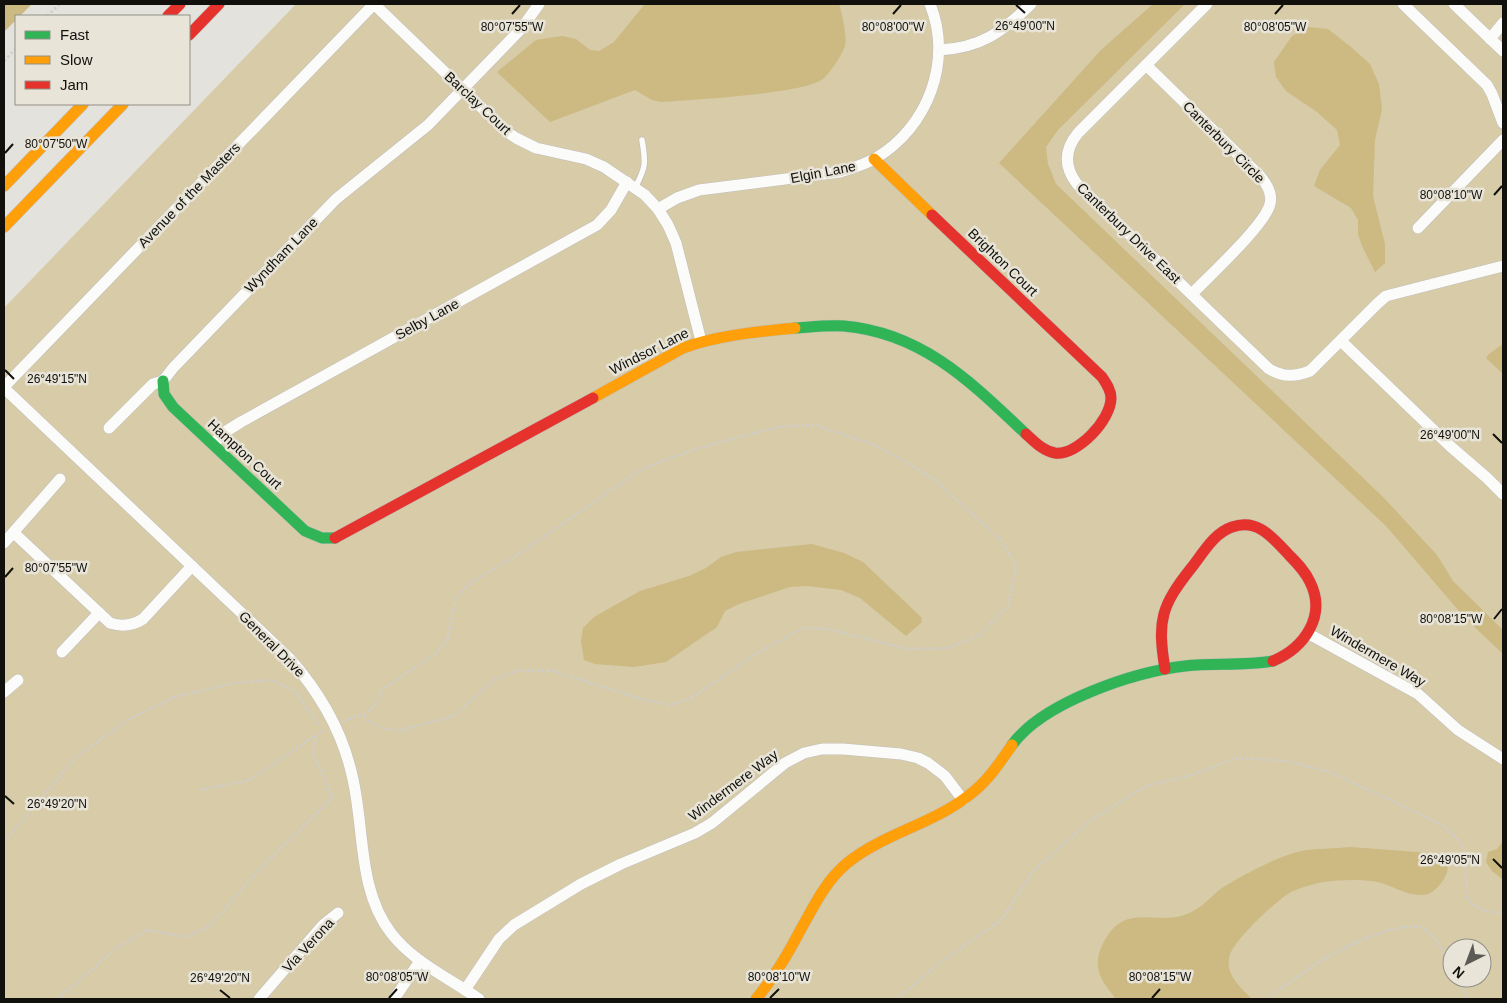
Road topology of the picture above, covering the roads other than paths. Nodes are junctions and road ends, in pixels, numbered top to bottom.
1 (180, 4) edge
2 (220, 4) edge
3 (374, 4) edge
4 (540, 4) edge
5 (930, 4) edge
6 (1031, 4) edge
7 (1207, 4) edge
8 (1404, 4) edge
9 (1454, 4) edge
10 (169, 15) edge
11 (1503, 23) edge
12 (190, 35) edge
13 (1490, 39) junction
14 (939, 50) junction
15 (1503, 51) edge
16 (1146, 65) junction
17 (462, 90) junction
18 (82, 105) edge
19 (122, 105) edge
20 (1503, 123) edge
21 (642, 140) dead end
22 (1503, 140) edge
23 (874, 159) junction
24 (631, 185) junction
25 (4, 186) edge
26 (658, 209) junction
27 (4, 226) edge
28 (1418, 228) dead end
29 (1503, 266) edge
30 (1192, 294) junction
31 (701, 341) junction
32 (1341, 341) junction
33 (163, 381) junction
34 (4, 388) edge
35 (109, 428) dead end
36 (213, 444) junction
37 (1049, 452) joint
38 (60, 479) dead end
39 (1503, 494) edge
40 (14, 532) junction
41 (320, 539) joint
42 (4, 543) edge
43 (192, 566) junction
44 (100, 613) junction
45 (1309, 634) junction
46 (62, 652) dead end
47 (1165, 669) junction
48 (18, 680) dead end
49 (4, 692) edge
50 (1503, 759) edge
51 (963, 800) junction
52 (338, 913) dead end
53 (420, 961) junction
54 (466, 990) junction
55 (263, 998) edge
56 (394, 999) edge
57 (479, 999) edge
58 (756, 999) edge

1 - 10 main road
2 - 12 main road
3 - 17 street, Barclay Court
3 - 34 street, Avenue of the Masters
4 - 17 street, Wyndham Lane
5 - 14 street, Elgin Lane
6 - 14 street
7 - 16 street, Canterbury Drive East
8 - 20 street
9 - 13 street
11 - 13 street
13 - 15 street
14 - 23 street, Elgin Lane
16 - 30 street, Canterbury Circle
16 - 30 street, Canterbury Drive East
17 - 24 street, Barclay Court
17 - 33 street, Wyndham Lane
18 - 25 main road
19 - 27 main road
21 - 24 lane
22 - 28 street
23 - 26 street, Elgin Lane
23 - 37 main road, Brighton Court
24 - 26 street, Barclay Court
24 - 36 street, Selby Lane
26 - 31 street, Barclay Court
29 - 32 street, Canterbury Drive East
30 - 32 street, Canterbury Drive East
31 - 37 main road, Windsor Lane
31 - 41 main road, Windsor Lane
32 - 39 street
33 - 35 street, Wyndham Lane
33 - 36 main road, Hampton Court
34 - 43 street, General Drive
36 - 41 main road, Hampton Court
38 - 40 street
40 - 42 street
40 - 44 street
43 - 44 street
43 - 53 street, General Drive
44 - 46 street
45 - 47 main road, Windermere Way
45 - 47 main road, Windermere Way
45 - 50 street, Windermere Way
47 - 51 main road, Windermere Way
48 - 49 street
51 - 54 street, Windermere Way
51 - 58 main road, Windermere Way
52 - 55 street, Via Verona
53 - 54 street, General Drive
53 - 56 street
54 - 57 street, General Drive

